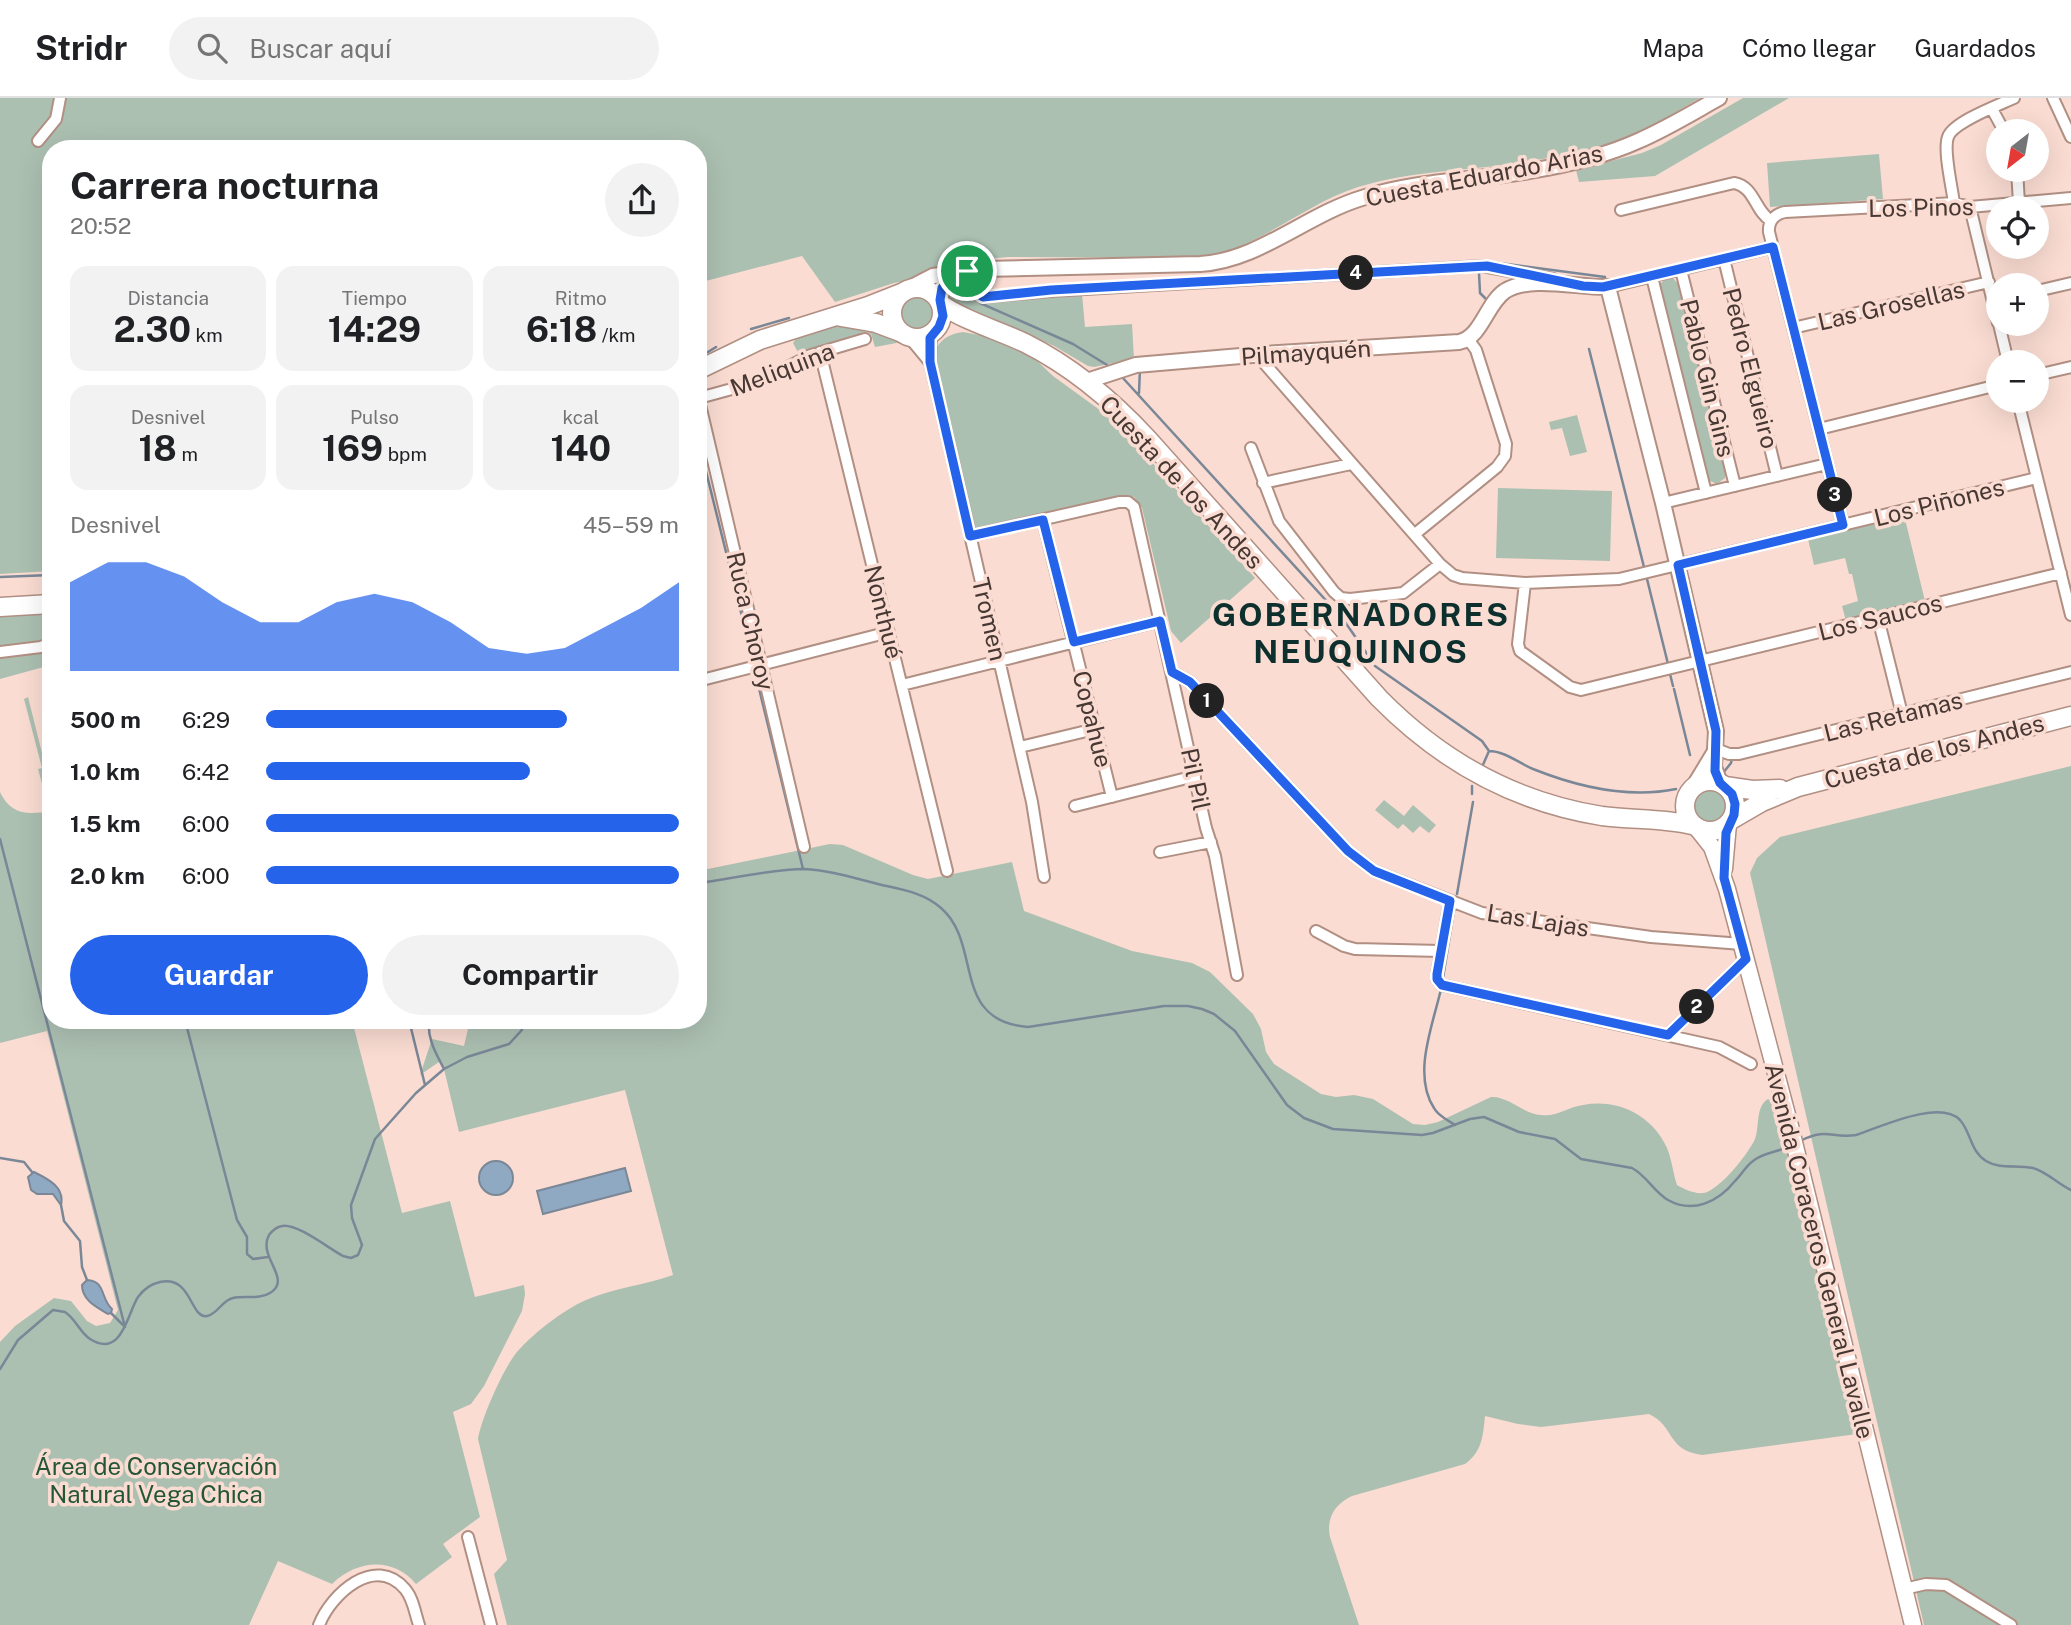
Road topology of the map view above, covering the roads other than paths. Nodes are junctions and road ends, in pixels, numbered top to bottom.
1 (60, 98) edge
2 (1718, 98) edge
3 (2014, 98) edge
4 (2053, 98) edge
5 (1992, 109) junction
6 (1997, 119) edge
7 (2071, 136) edge
8 (38, 141) dead end
9 (2071, 198) edge
10 (2049, 200) edge
11 (1954, 203) junction
12 (1986, 206) edge
13 (1970, 207) junction
14 (1621, 210) dead end
15 (1772, 220) junction
16 (1773, 247) junction
17 (1724, 259) junction
18 (1502, 268) junction
19 (1681, 270) junction
20 (962, 271) junction
21 (1987, 273) edge
22 (1651, 277) junction
23 (1986, 283) edge
24 (2071, 283) edge
25 (1583, 286) junction
26 (1608, 287) junction
27 (2049, 288) edge
28 (904, 291) junction
29 (1503, 292) junction
30 (941, 303) junction
31 (834, 317) junction
32 (1793, 328) junction
33 (933, 333) junction
34 (1000, 333) junction
35 (905, 334) junction
36 (865, 339) dead end
37 (1468, 339) junction
38 (820, 352) junction
39 (1257, 355) junction
40 (930, 362) junction
41 (707, 366) edge
42 (2071, 367) edge
43 (2049, 372) edge
44 (1087, 381) junction
45 (1986, 388) edge
46 (707, 395) edge
47 (2021, 413) edge
48 (1819, 429) junction
49 (707, 435) edge
50 (1251, 447) dead end
51 (1351, 464) junction
52 (1827, 464) junction
53 (1777, 476) junction
54 (2037, 478) junction
55 (1263, 483) junction
56 (1735, 486) junction
57 (1706, 493) junction
58 (1663, 503) junction
59 (1043, 520) junction
60 (1843, 525) junction
61 (1415, 534) junction
62 (970, 536) junction
63 (1440, 564) junction
64 (1678, 565) junction
65 (2060, 573) junction
66 (1525, 583) junction
67 (42, 593) edge
68 (0, 595) edge
69 (42, 605) edge
70 (0, 607) edge
71 (2071, 615) edge
72 (1878, 618) junction
73 (1160, 621) junction
74 (889, 632) junction
75 (1074, 642) junction
76 (42, 647) edge
77 (0, 652) edge
78 (999, 661) junction
79 (1699, 662) junction
80 (761, 665) junction
81 (1172, 672) junction
82 (2071, 672) edge
83 (707, 679) edge
84 (902, 685) junction
85 (1902, 714) junction
86 (2071, 716) edge
87 (1095, 729) junction
88 (1020, 747) junction
89 (1716, 749) junction
90 (1195, 776) junction
91 (1722, 784) junction
92 (1798, 787) junction
93 (1690, 790) junction
94 (1112, 797) junction
95 (1075, 806) dead end
96 (1627, 818) junction
97 (1729, 822) junction
98 (1695, 827) junction
99 (1211, 842) junction
100 (804, 847) dead end
101 (1160, 852) dead end
102 (947, 871) dead end
103 (1045, 877) dead end
104 (1724, 878) junction
105 (1450, 901) junction
106 (1316, 931) dead end
107 (1441, 951) junction
108 (1744, 952) junction
109 (1237, 975) dead end
110 (1668, 1035) junction
111 (1751, 1064) dead end
112 (468, 1537) dead end
113 (1904, 1589) junction
114 (319, 1625) edge
115 (419, 1625) edge
116 (491, 1625) edge
117 (1913, 1625) edge
118 (2011, 1625) edge

1 - 8 street
2 - 20 street, Cuesta Eduardo Arias
3 - 5 street
4 - 7 street
5 - 6 street
5 - 11 street
9 - 10 street, Los Pinos
11 - 13 street, Los Pinos
11 - 15 street, Los Pinos
12 - 13 street, Los Pinos
13 - 21 street
14 - 15 street
15 - 16 street
16 - 17 street
16 - 32 street
17 - 19 street
17 - 53 street, Pedro Elgueiro
18 - 20 street
18 - 25 street
18 - 29 street
19 - 22 street
19 - 56 street, Pablo Gin Gins
20 - 28 street, Cuesta Eduardo Arias
20 - 30 street
22 - 26 street
22 - 57 street, Pablo Gin Gins
23 - 32 street, Las Grosellas
24 - 27 street
25 - 26 street
25 - 29 street
26 - 58 street
28 - 30 main road
28 - 31 main road
28 - 35 main road
29 - 37 street
30 - 33 main road
30 - 34 main road, Cuesta de los Andes
31 - 35 main road
31 - 41 main road
32 - 48 street
33 - 34 main road, Cuesta de los Andes
33 - 35 main road
33 - 40 street, Tromen
34 - 44 main road, Cuesta de los Andes
35 - 40 street, Tromen
36 - 38 street, Meliquina
37 - 39 street, Pilmayquén
37 - 61 street
38 - 46 street, Meliquina
38 - 74 street, Nonthué
39 - 44 street, Pilmayquén
39 - 51 street
40 - 62 street, Tromen
42 - 43 street
44 - 96 main road, Cuesta de los Andes
45 - 48 street
47 - 54 street
48 - 52 street
49 - 80 street, Ruca Choroy
50 - 55 street
51 - 55 street
51 - 61 street
52 - 53 street
52 - 60 street
53 - 56 street
54 - 60 street, Los Piñones
54 - 65 street
55 - 63 street
56 - 57 street
57 - 58 street
58 - 64 street
59 - 62 street
59 - 73 street, Pil Pil
59 - 75 street, Copahue
60 - 64 street, Los Piñones
61 - 63 street
62 - 78 street, Tromen
63 - 66 street, Los Piñones
64 - 66 street, Los Piñones
64 - 79 street
65 - 71 street
65 - 72 street, Los Saucos
66 - 79 street, Los Saucos
67 - 68 main road
69 - 70 main road
72 - 79 street, Los Saucos
72 - 85 street
73 - 75 street
73 - 81 street, Pil Pil
74 - 80 street
74 - 84 street, Nonthué
75 - 78 street
75 - 87 street, Copahue
76 - 77 street
78 - 84 street
78 - 88 street, Tromen
79 - 89 street
80 - 83 street
80 - 100 street, Ruca Choroy
81 - 90 street, Pil Pil
81 - 105 street, Las Lajas
82 - 85 street, Las Retamas
84 - 102 street, Nonthué
85 - 89 street, Las Retamas
86 - 92 main road, Cuesta de los Andes
87 - 88 street
87 - 94 street, Copahue
88 - 103 street, Tromen
89 - 91 street
89 - 93 street
90 - 94 street
90 - 99 street, Pil Pil
91 - 92 main road, Cuesta de los Andes
91 - 93 main road
91 - 97 main road
92 - 97 main road, Cuesta de los Andes
93 - 96 main road, Cuesta de los Andes
93 - 98 main road
94 - 95 street
96 - 98 main road, Cuesta de los Andes
97 - 98 main road
97 - 104 main road, Avenida Coraceros General Lavalle
98 - 104 main road, Avenida Coraceros General Lavalle
99 - 101 street
99 - 109 street, Pil Pil
104 - 108 main road, Avenida Coraceros General Lavalle
105 - 107 street
105 - 108 street, Las Lajas
106 - 107 street
107 - 110 street
108 - 110 street
108 - 113 main road, Avenida Coraceros General Lavalle
110 - 111 street
112 - 116 street
113 - 117 main road, Avenida Coraceros General Lavalle
113 - 118 street
114 - 115 street

